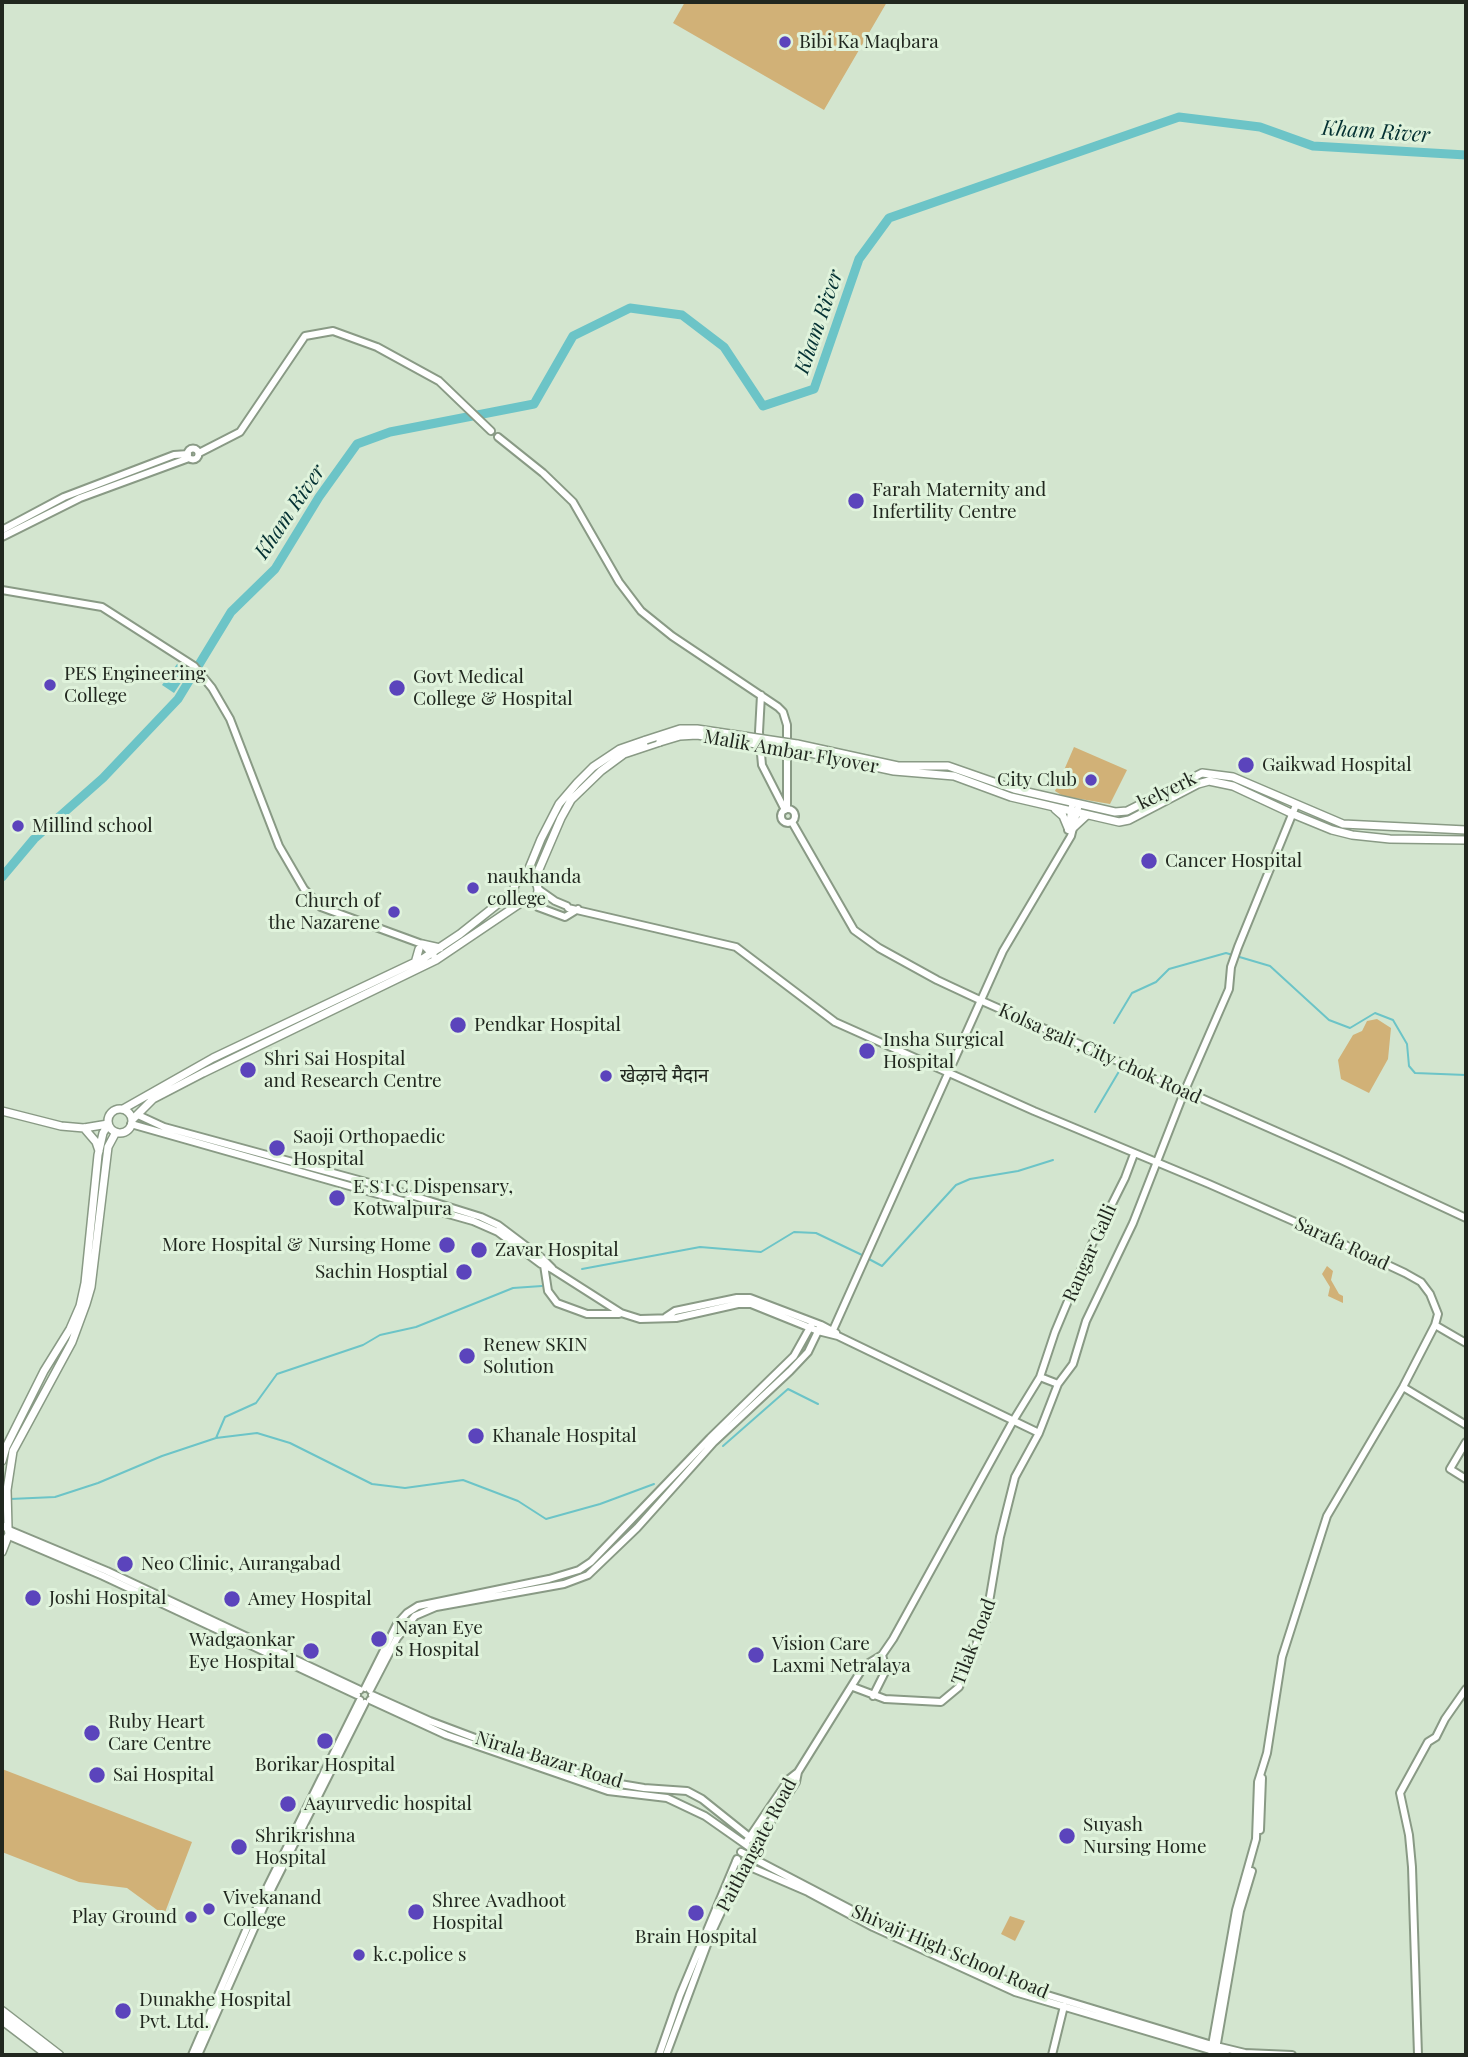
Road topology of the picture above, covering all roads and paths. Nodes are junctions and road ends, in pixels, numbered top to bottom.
1 (489, 428) dead end
2 (498, 436) dead end
3 (189, 456) junction
4 (2, 530) edge
5 (2, 537) edge
6 (2, 590) edge
7 (761, 695) junction
8 (653, 742) junction
9 (907, 766) joint
10 (1004, 790) junction
11 (1296, 805) junction
12 (1053, 807) junction
13 (1075, 807) junction
14 (786, 810) junction
15 (1293, 814) junction
16 (1087, 815) junction
17 (1070, 828) junction
18 (1466, 830) edge
19 (1466, 840) edge
20 (525, 878) junction
21 (534, 881) junction
22 (538, 889) junction
23 (514, 891) junction
24 (532, 901) junction
25 (523, 902) junction
26 (578, 909) junction
27 (418, 945) junction
28 (440, 948) junction
29 (434, 957) junction
30 (425, 962) junction
31 (414, 963) junction
32 (982, 1001) junction
33 (948, 1074) junction
34 (1185, 1090) junction
35 (123, 1109) junction
36 (2, 1111) edge
37 (134, 1120) junction
38 (108, 1122) junction
39 (80, 1128) junction
40 (116, 1132) junction
41 (99, 1152) junction
42 (1134, 1154) junction
43 (1156, 1163) junction
44 (1466, 1218) edge
45 (544, 1265) junction
46 (552, 1269) junction
47 (621, 1313) junction
48 (812, 1325) junction
49 (1436, 1325) junction
50 (820, 1328) junction
51 (836, 1333) junction
52 (1466, 1343) edge
53 (1040, 1377) junction
54 (1058, 1384) junction
55 (1403, 1387) junction
56 (1013, 1421) junction
57 (1466, 1425) edge
58 (1039, 1433) junction
59 (1466, 1442) edge
60 (2, 1461) edge
61 (1466, 1479) edge
62 (6, 1533) edge
63 (2, 1552) edge
64 (882, 1656) junction
65 (853, 1687) junction
66 (1466, 1689) edge
67 (365, 1695) junction
68 (873, 1696) junction
69 (543, 1766) junction
70 (797, 1772) junction
71 (747, 1840) junction
72 (752, 1849) junction
73 (741, 1852) junction
74 (739, 1863) junction
75 (1065, 2004) junction
76 (2, 2011) edge
77 (2, 2020) edge
78 (1213, 2049) junction
79 (48, 2055) edge
80 (59, 2055) edge
81 (192, 2055) edge
82 (198, 2055) edge
83 (659, 2055) edge
84 (666, 2055) edge
85 (1052, 2055) edge
86 (1227, 2055) edge
87 (1292, 2055) edge
88 (1418, 2055) edge

1 - 3 street
2 - 7 street
3 - 4 street
3 - 5 street
6 - 27 street
7 - 14 street
7 - 14 street
8 - 9 main road, Malik Ambar Flyover, bridge
8 - 10 main road, Malik Ambar Flyover, bridge
8 - 20 main road, Malik Ambar Flyover
8 - 21 main road
9 - 10 main road, kelyerk
10 - 12 main road
10 - 13 main road, kelyerk
11 - 13 main road, kelyerk
11 - 15 street, Tilak Road
11 - 18 main road, kelyerk
12 - 13 main road
12 - 17 main road
13 - 16 main road
13 - 17 street
14 - 32 street, Kolsa gali ,City chok Road
15 - 16 main road
15 - 19 main road
15 - 34 street, Tilak Road
16 - 17 main road
17 - 32 street
20 - 21 main road
20 - 23 main road
21 - 22 main road
22 - 24 main road
22 - 26 street
23 - 25 main road
23 - 28 main road
24 - 25 main road
24 - 26 street
25 - 29 main road
26 - 33 street, Sarafa Road
27 - 28 main road
27 - 29 street
27 - 30 street
27 - 31 main road
28 - 29 main road
29 - 30 main road
30 - 31 main road
30 - 37 main road
31 - 35 main road
32 - 33 street
32 - 34 street, Kolsa gali ,City chok Road
33 - 42 street, Sarafa Road
33 - 51 street
34 - 43 street, Tilak Road
34 - 44 street, Kolsa gali ,City chok Road
35 - 37 main road
35 - 38 main road
36 - 39 main road
37 - 40 main road
37 - 45 street
37 - 46 street
38 - 39 main road
38 - 40 main road
38 - 41 main road
39 - 41 main road
40 - 62 main road
41 - 60 main road
42 - 43 street, Sarafa Road
42 - 53 street, Rangar Galli
43 - 49 street, Sarafa Road
43 - 54 street, Tilak Road
45 - 46 street
45 - 47 street
46 - 47 street
47 - 48 street
48 - 50 street
48 - 67 street
49 - 52 street
49 - 55 street
50 - 51 street
50 - 67 street
51 - 56 street
53 - 54 street
53 - 56 street, Rangar Galli
54 - 58 street, Tilak Road
55 - 57 street
55 - 78 street
56 - 58 street
56 - 64 street, Rangar Galli
58 - 68 street, Tilak Road
59 - 61 street
62 - 63 main road
62 - 67 street, Nirala Bazar Road
64 - 65 street
64 - 68 street
65 - 68 street, Tilak Road
65 - 70 street
66 - 88 street
67 - 69 street, Nirala Bazar Road
67 - 81 street
67 - 82 street
69 - 71 street, Nirala Bazar Road
69 - 71 street, Nirala Bazar Road
70 - 71 street, Paithangate Road
70 - 72 street, Paithangate Road
71 - 72 street, Nirala Bazar Road
71 - 73 street, Paithangate Road
72 - 73 street, Shivaji High School Road
72 - 74 street, Paithangate Road
72 - 75 street, Shivaji High School Road
73 - 74 street, Paithangate Road
74 - 75 street, Shivaji High School Road
74 - 83 street, Paithangate Road
74 - 84 street, Paithangate Road
75 - 78 street, Shivaji High School Road
75 - 85 street
76 - 80 highway
77 - 79 highway
78 - 86 street, Shivaji High School Road
78 - 87 street, Shivaji High School Road

